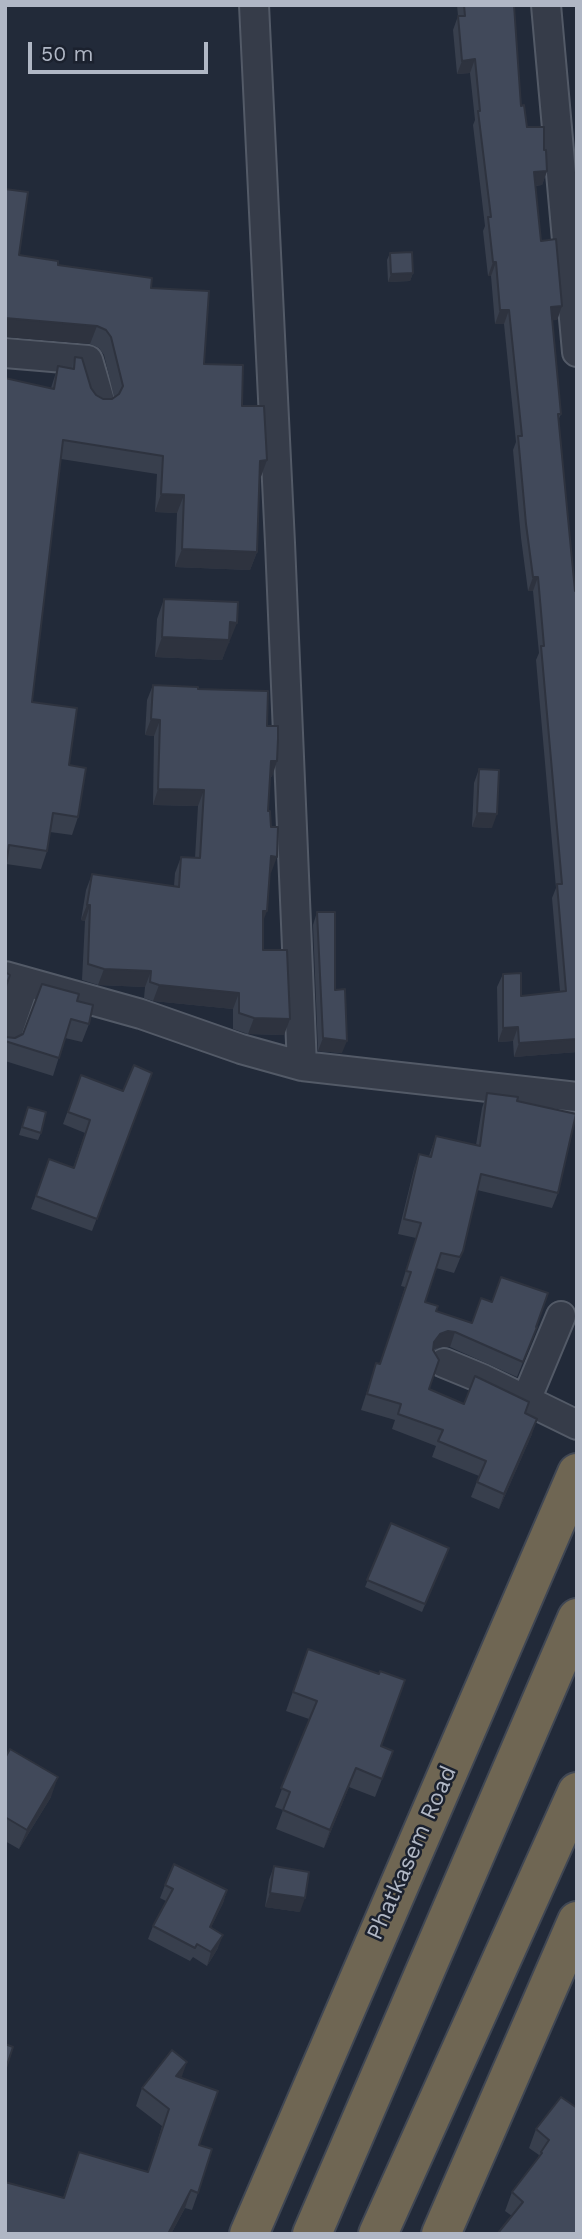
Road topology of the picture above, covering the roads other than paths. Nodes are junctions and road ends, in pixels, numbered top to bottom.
1 (254, 5) edge
2 (546, 5) edge
3 (577, 352) edge
4 (5, 353) edge
5 (100, 401) edge
6 (15, 979) edge
7 (5, 1040) edge
8 (302, 1066) junction
9 (577, 1097) edge
10 (561, 1316) dead end
11 (444, 1363) dead end
12 (526, 1400) junction
13 (577, 1425) edge
14 (577, 1474) edge
15 (577, 1618) edge
16 (577, 1792) edge
17 (577, 1921) edge
18 (249, 2234) edge
19 (312, 2234) edge
20 (378, 2234) edge
21 (441, 2234) edge

1 - 8 street
2 - 3 street
4 - 5 street
6 - 7 street
6 - 8 street
8 - 9 street
10 - 12 street
11 - 12 street
12 - 13 street
14 - 18 highway, Phatkasem Road
15 - 19 highway
16 - 20 highway
17 - 21 highway

